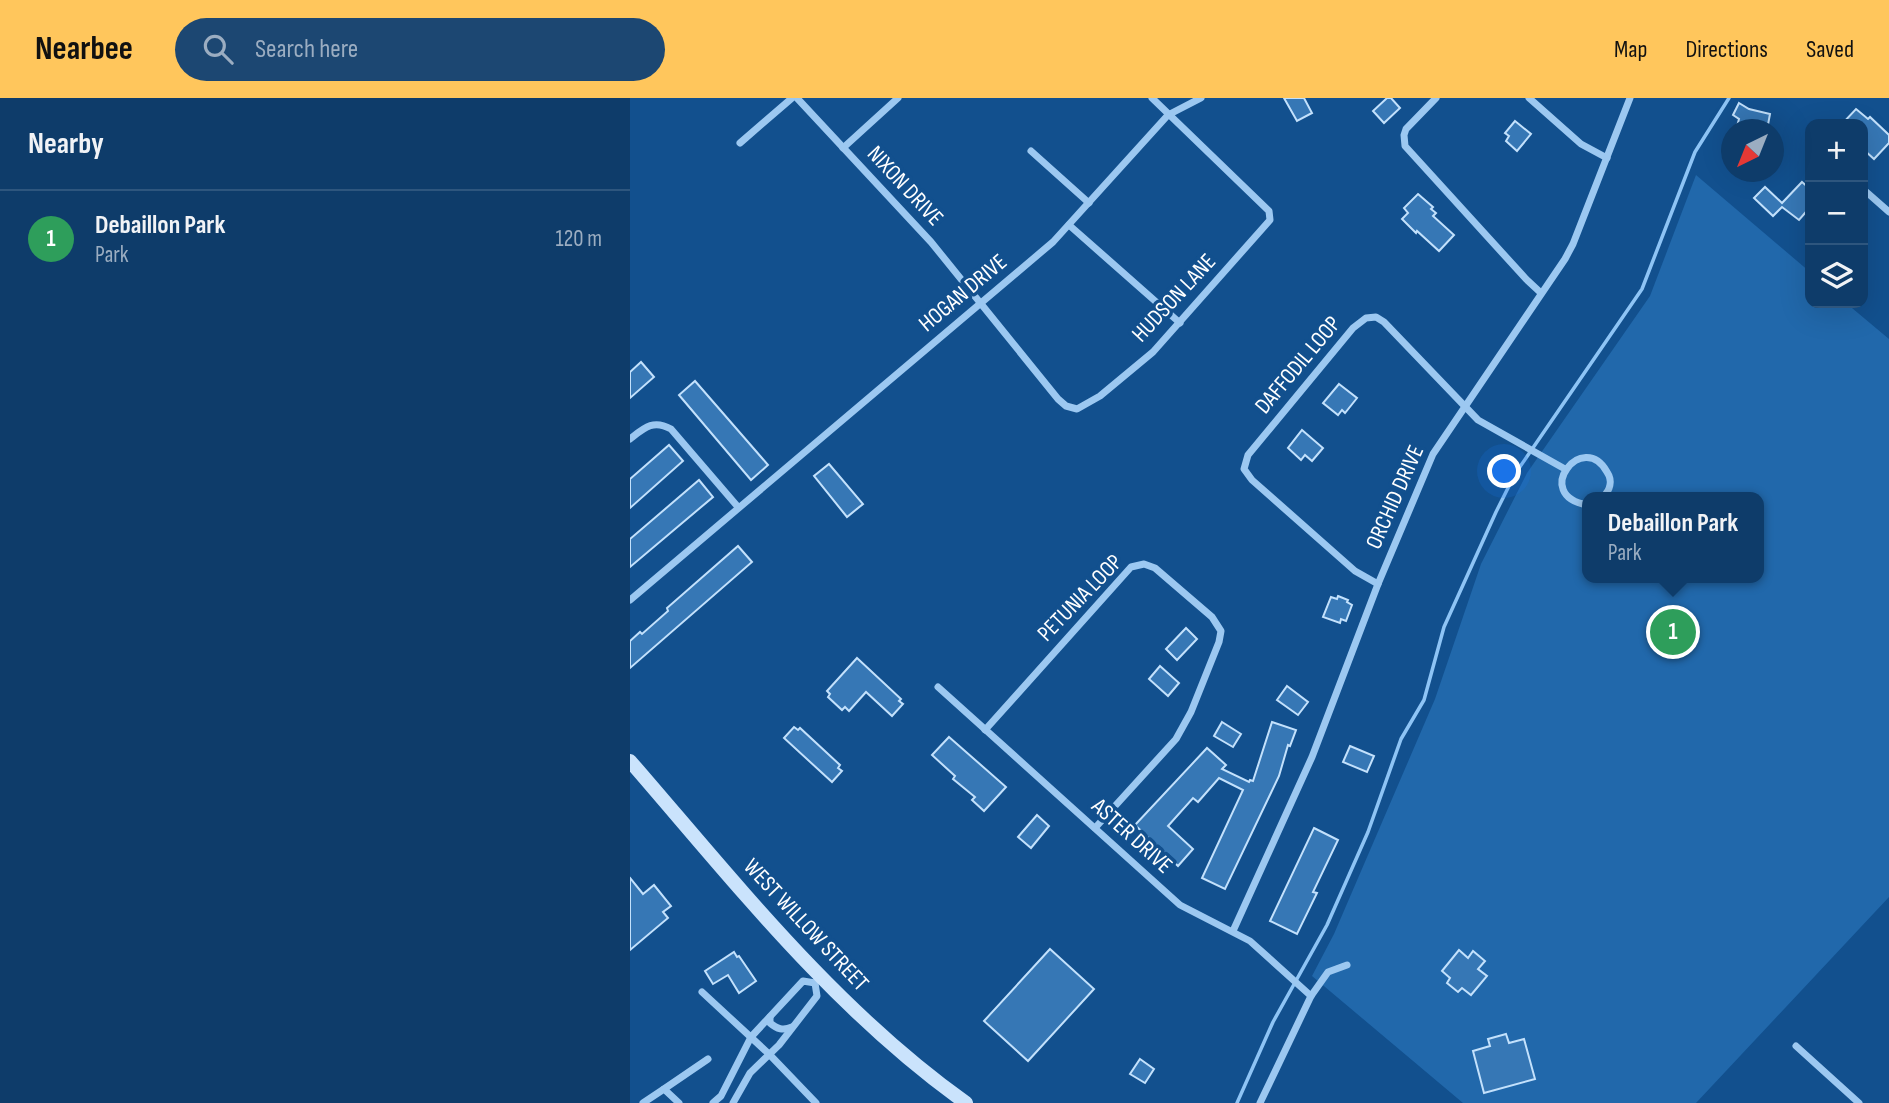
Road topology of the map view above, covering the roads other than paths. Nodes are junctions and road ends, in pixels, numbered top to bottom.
1 (794, 98) edge
2 (898, 98) edge
3 (1152, 98) edge
4 (1200, 98) edge
5 (1436, 98) edge
6 (1529, 98) edge
7 (1630, 98) edge
8 (1167, 115) junction
9 (740, 143) dead end
10 (843, 148) junction
11 (1031, 150) dead end
12 (1607, 158) junction
13 (1868, 193) edge
14 (1089, 203) junction
15 (1889, 212) edge
16 (1069, 225) junction
17 (1541, 293) junction
18 (982, 303) junction
19 (1180, 323) junction
20 (1464, 407) junction
21 (630, 439) edge
22 (1565, 469) junction
23 (1608, 492) edge
24 (1582, 503) edge
25 (738, 507) junction
26 (1378, 584) junction
27 (630, 600) edge
28 (938, 687) dead end
29 (985, 730) junction
30 (630, 761) edge
31 (1095, 828) junction
32 (1233, 931) junction
33 (1347, 965) dead end
34 (817, 980) junction
35 (702, 992) dead end
36 (1311, 996) junction
37 (770, 1017) junction
38 (794, 1026) junction
39 (751, 1037) junction
40 (1796, 1046) dead end
41 (769, 1054) junction
42 (708, 1059) dead end
43 (664, 1089) junction
44 (643, 1103) edge
45 (679, 1103) edge
46 (713, 1103) edge
47 (733, 1103) edge
48 (816, 1103) edge
49 (966, 1103) edge
50 (1259, 1103) edge
51 (1859, 1103) edge

1 - 9 street
1 - 10 street, NIXON DRIVE
2 - 10 street
3 - 8 street, HUDSON LANE
4 - 8 street, HOGAN DRIVE
5 - 17 street
6 - 12 street
7 - 12 street, ORCHID DRIVE
8 - 14 street, HOGAN DRIVE
8 - 19 street, HUDSON LANE
10 - 18 street, NIXON DRIVE
11 - 14 street
12 - 17 street, ORCHID DRIVE
13 - 15 street
14 - 16 street, HOGAN DRIVE
16 - 18 street, HOGAN DRIVE
16 - 19 street
17 - 20 street, ORCHID DRIVE
18 - 19 street, HUDSON LANE
18 - 25 street, HOGAN DRIVE
20 - 22 street, DAFFODIL LOOP
20 - 26 street, ORCHID DRIVE
20 - 26 street, DAFFODIL LOOP
21 - 25 street
22 - 23 street
22 - 24 street
25 - 27 street, HOGAN DRIVE
26 - 32 street, ORCHID DRIVE
28 - 29 street, ASTER DRIVE
29 - 31 street, ASTER DRIVE
29 - 31 street, PETUNIA LOOP
30 - 34 main road, WEST WILLOW STREET
31 - 32 street, ASTER DRIVE
32 - 36 street, ASTER DRIVE
33 - 36 street
34 - 37 street
34 - 38 street
34 - 49 main road, WEST WILLOW STREET
35 - 39 street
36 - 50 street
37 - 38 street
37 - 39 street
38 - 41 street
39 - 41 street
39 - 46 street
40 - 51 street
41 - 47 street
41 - 48 street
42 - 43 street
43 - 44 street
43 - 45 street

